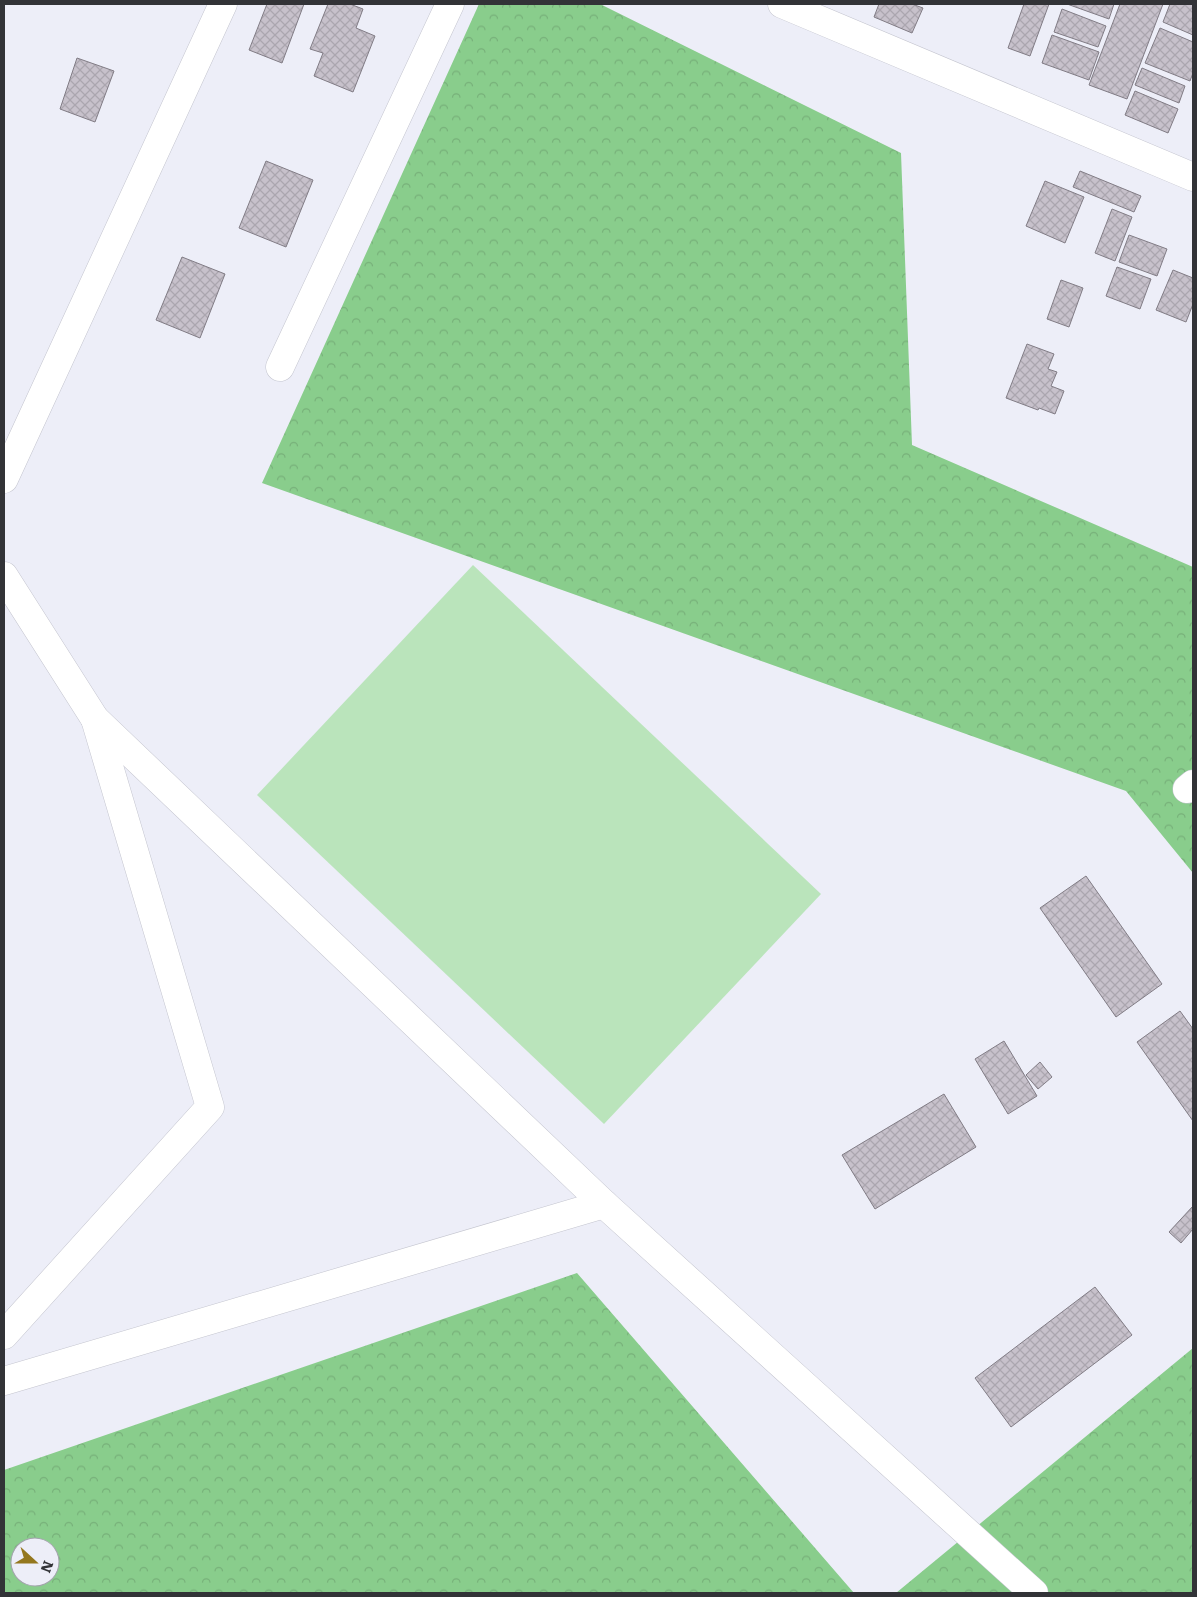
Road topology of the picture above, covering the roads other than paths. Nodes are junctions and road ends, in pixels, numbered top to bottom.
1 (223, 4) edge
2 (450, 4) edge
3 (782, 4) edge
4 (1193, 176) edge
5 (280, 367) dead end
6 (4, 479) edge
7 (4, 576) edge
8 (95, 719) junction
9 (604, 1204) junction
10 (4, 1335) edge
11 (4, 1381) edge
12 (1034, 1593) edge

1 - 6 street
2 - 5 street
3 - 4 street
7 - 8 street
8 - 9 street
8 - 10 street
9 - 11 street
9 - 12 street

